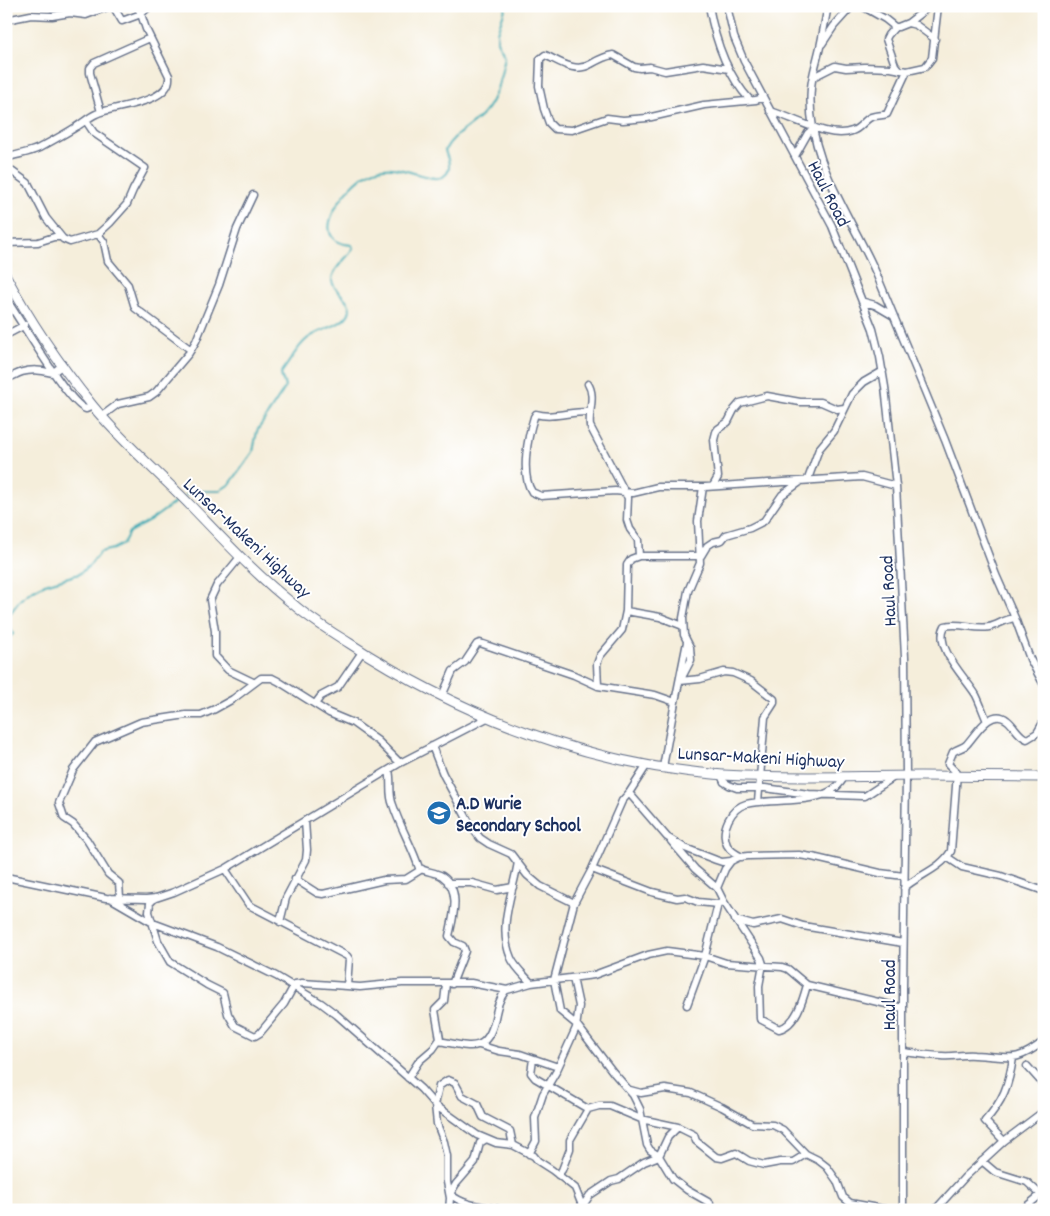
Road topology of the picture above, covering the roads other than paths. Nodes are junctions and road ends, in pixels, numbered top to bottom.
1 (112, 6) edge
2 (137, 6) edge
3 (150, 6) edge
4 (709, 6) edge
5 (727, 6) edge
6 (828, 6) edge
7 (852, 6) edge
8 (862, 6) edge
9 (930, 6) edge
10 (938, 6) edge
11 (141, 14) junction
12 (6, 20) edge
13 (908, 23) junction
14 (895, 27) junction
15 (150, 38) junction
16 (935, 39) junction
17 (820, 47) junction
18 (729, 69) junction
19 (899, 70) junction
20 (907, 71) junction
21 (813, 77) junction
22 (762, 98) junction
23 (750, 100) junction
24 (770, 111) junction
25 (101, 112) junction
26 (86, 120) junction
27 (813, 129) junction
28 (795, 156) junction
29 (6, 158) edge
30 (6, 167) edge
31 (254, 195) dead end
32 (98, 234) junction
33 (61, 237) junction
34 (6, 243) edge
35 (6, 276) edge
36 (6, 299) edge
37 (864, 302) junction
38 (893, 316) junction
39 (32, 320) junction
40 (22, 326) junction
41 (6, 335) edge
42 (191, 350) junction
43 (63, 366) junction
44 (54, 371) junction
45 (883, 371) junction
46 (6, 379) edge
47 (588, 384) dead end
48 (93, 406) junction
49 (844, 408) junction
50 (589, 412) junction
51 (102, 416) junction
52 (808, 479) junction
53 (800, 482) junction
54 (713, 486) junction
55 (896, 486) junction
56 (703, 487) junction
57 (624, 492) junction
58 (639, 556) junction
59 (700, 556) junction
60 (240, 557) junction
61 (626, 611) junction
62 (1015, 618) junction
63 (683, 626) junction
64 (362, 652) junction
65 (680, 681) junction
66 (253, 682) junction
67 (1044, 684) edge
68 (598, 686) junction
69 (442, 696) junction
70 (675, 702) junction
71 (315, 704) junction
72 (486, 718) junction
73 (987, 721) junction
74 (1044, 721) edge
75 (432, 746) junction
76 (400, 763) junction
77 (647, 764) junction
78 (663, 768) junction
79 (389, 770) junction
80 (721, 774) junction
81 (761, 776) junction
82 (844, 777) junction
83 (894, 777) junction
84 (906, 777) junction
85 (957, 777) junction
86 (1044, 777) edge
87 (758, 788) junction
88 (629, 793) junction
89 (822, 794) junction
90 (758, 802) junction
91 (305, 820) junction
92 (667, 837) junction
93 (742, 856) junction
94 (947, 858) junction
95 (731, 861) junction
96 (518, 862) junction
97 (225, 869) junction
98 (422, 869) junction
99 (592, 869) junction
100 (904, 876) junction
101 (6, 877) edge
102 (295, 879) junction
103 (448, 883) junction
104 (513, 887) junction
105 (717, 888) junction
106 (904, 888) junction
107 (1044, 892) edge
108 (110, 898) junction
109 (120, 898) junction
110 (156, 898) junction
111 (574, 903) junction
112 (721, 903) junction
113 (735, 920) junction
114 (280, 922) junction
115 (153, 923) junction
116 (903, 943) junction
117 (705, 956) junction
118 (762, 964) junction
119 (573, 978) junction
120 (554, 980) junction
121 (531, 983) junction
122 (449, 984) junction
123 (807, 985) junction
124 (293, 986) junction
125 (347, 986) junction
126 (506, 990) junction
127 (687, 1004) dead end
128 (903, 1008) junction
129 (577, 1025) junction
130 (439, 1041) junction
131 (1044, 1041) edge
132 (479, 1045) junction
133 (903, 1052) junction
134 (1013, 1058) junction
135 (533, 1059) junction
136 (1027, 1066) dead end
137 (558, 1067) junction
138 (408, 1078) junction
139 (547, 1085) junction
140 (1044, 1085) edge
141 (629, 1090) junction
142 (435, 1105) junction
143 (588, 1109) junction
144 (1044, 1111) edge
145 (641, 1119) junction
146 (678, 1127) junction
147 (486, 1139) junction
148 (1004, 1141) junction
149 (513, 1145) junction
150 (529, 1154) junction
151 (806, 1154) junction
152 (659, 1156) junction
153 (982, 1161) junction
154 (558, 1174) junction
155 (1042, 1193) edge
156 (450, 1194) junction
157 (854, 1207) edge
158 (583, 1208) edge
159 (449, 1210) edge
160 (503, 1210) edge
161 (709, 1210) edge
162 (889, 1210) edge
163 (904, 1210) edge
164 (935, 1210) edge
165 (1022, 1210) edge

1 - 11 street
1 - 12 street
2 - 11 street
3 - 11 street
4 - 18 street
5 - 22 street, Haul Road
6 - 17 street
7 - 17 street
8 - 14 street
9 - 13 street
10 - 16 street
11 - 15 street
13 - 14 street
13 - 16 street
14 - 19 street
15 - 25 street
15 - 25 street
16 - 20 street
17 - 21 street
18 - 23 street
18 - 23 street
19 - 20 street
19 - 21 street
20 - 27 street
21 - 27 street
22 - 23 street
22 - 24 street, Haul Road
24 - 27 street
24 - 28 street, Haul Road
25 - 26 street
26 - 29 street
26 - 32 street
27 - 28 street
27 - 38 street
28 - 37 street, Haul Road
30 - 33 street
31 - 42 street
32 - 33 street
32 - 42 street
33 - 34 street
35 - 39 main road, Lunsar-Makeni Highway
36 - 40 street
37 - 38 street
37 - 45 street, Haul Road
38 - 62 street
39 - 40 street
39 - 43 main road, Lunsar-Makeni Highway
40 - 41 street
40 - 44 street
42 - 51 street
43 - 44 street
43 - 48 main road, Lunsar-Makeni Highway
44 - 46 street
44 - 48 street
45 - 49 street
45 - 55 street, Haul Road
47 - 50 street
48 - 51 main road, Lunsar-Makeni Highway
49 - 52 street
49 - 54 street
50 - 57 street
50 - 57 street
51 - 60 main road, Lunsar-Makeni Highway
52 - 53 street
52 - 55 street
53 - 54 street
53 - 59 street
54 - 56 street
55 - 84 street, Haul Road
56 - 57 street
56 - 59 street
57 - 58 street
58 - 59 street
58 - 61 street
59 - 63 street
60 - 64 main road, Lunsar-Makeni Highway
60 - 66 street
61 - 63 street
61 - 68 street
62 - 67 street
62 - 73 street
63 - 65 street
64 - 69 main road, Lunsar-Makeni Highway
64 - 71 street
65 - 70 street
65 - 81 street
66 - 71 street
66 - 109 street
68 - 69 street
68 - 70 street
69 - 72 main road, Lunsar-Makeni Highway
70 - 78 street
71 - 76 street
72 - 75 street
72 - 77 main road, Lunsar-Makeni Highway
73 - 74 street
73 - 85 street
75 - 76 street
75 - 96 street
76 - 79 street
77 - 78 main road, Lunsar-Makeni Highway
77 - 88 street
78 - 80 main road, Lunsar-Makeni Highway
79 - 91 street
79 - 98 street
80 - 81 main road, Lunsar-Makeni Highway
80 - 87 street
81 - 82 main road, Lunsar-Makeni Highway
81 - 87 street
82 - 83 main road, Lunsar-Makeni Highway
82 - 89 street
83 - 84 main road, Lunsar-Makeni Highway
83 - 89 street
84 - 85 main road, Lunsar-Makeni Highway
84 - 100 street, Haul Road
85 - 86 main road, Lunsar-Makeni Highway
85 - 94 street
87 - 89 street
87 - 90 street
88 - 92 street
88 - 99 street
89 - 90 street
90 - 93 street
91 - 97 street
91 - 102 street
92 - 95 street
92 - 105 street
93 - 95 street
93 - 100 street
94 - 106 street
94 - 107 street
95 - 105 street
96 - 104 street
96 - 111 street
97 - 110 street
97 - 114 street
98 - 102 street
98 - 103 street
99 - 111 street
99 - 112 street
100 - 106 street, Haul Road
101 - 108 street
102 - 114 street
103 - 104 street
103 - 122 street
104 - 121 street
105 - 112 street
106 - 116 street, Haul Road
108 - 109 street
108 - 115 street
109 - 110 street
110 - 115 street
111 - 120 street
112 - 113 street
112 - 117 street
113 - 116 street
113 - 118 street
114 - 125 street
115 - 124 street
115 - 124 street
116 - 128 street, Haul Road
117 - 118 street
117 - 119 street
117 - 127 street
118 - 123 street
118 - 123 street
119 - 120 street
119 - 129 street
120 - 121 street
120 - 129 street
121 - 126 street
122 - 125 street
122 - 126 street
122 - 130 street
123 - 128 street
124 - 125 street
124 - 138 street
126 - 132 street
128 - 133 street, Haul Road
129 - 137 street
129 - 141 street
130 - 132 street
130 - 138 street
131 - 134 street
132 - 135 street
133 - 134 street
133 - 163 street, Haul Road
134 - 148 street
135 - 137 street
135 - 139 street
136 - 140 street
137 - 139 street
138 - 142 street
139 - 143 street
139 - 150 street
141 - 145 street
141 - 151 street
142 - 147 street
142 - 149 street
142 - 156 street
143 - 145 street
143 - 154 street
144 - 148 street
145 - 146 street
145 - 152 street
146 - 151 street
146 - 152 street
147 - 149 street
147 - 156 street
148 - 153 street
149 - 150 street
150 - 154 street
151 - 157 street
152 - 158 street
152 - 161 street
153 - 155 street
153 - 164 street
154 - 158 street
155 - 165 street
156 - 159 street
156 - 160 street
157 - 162 street

